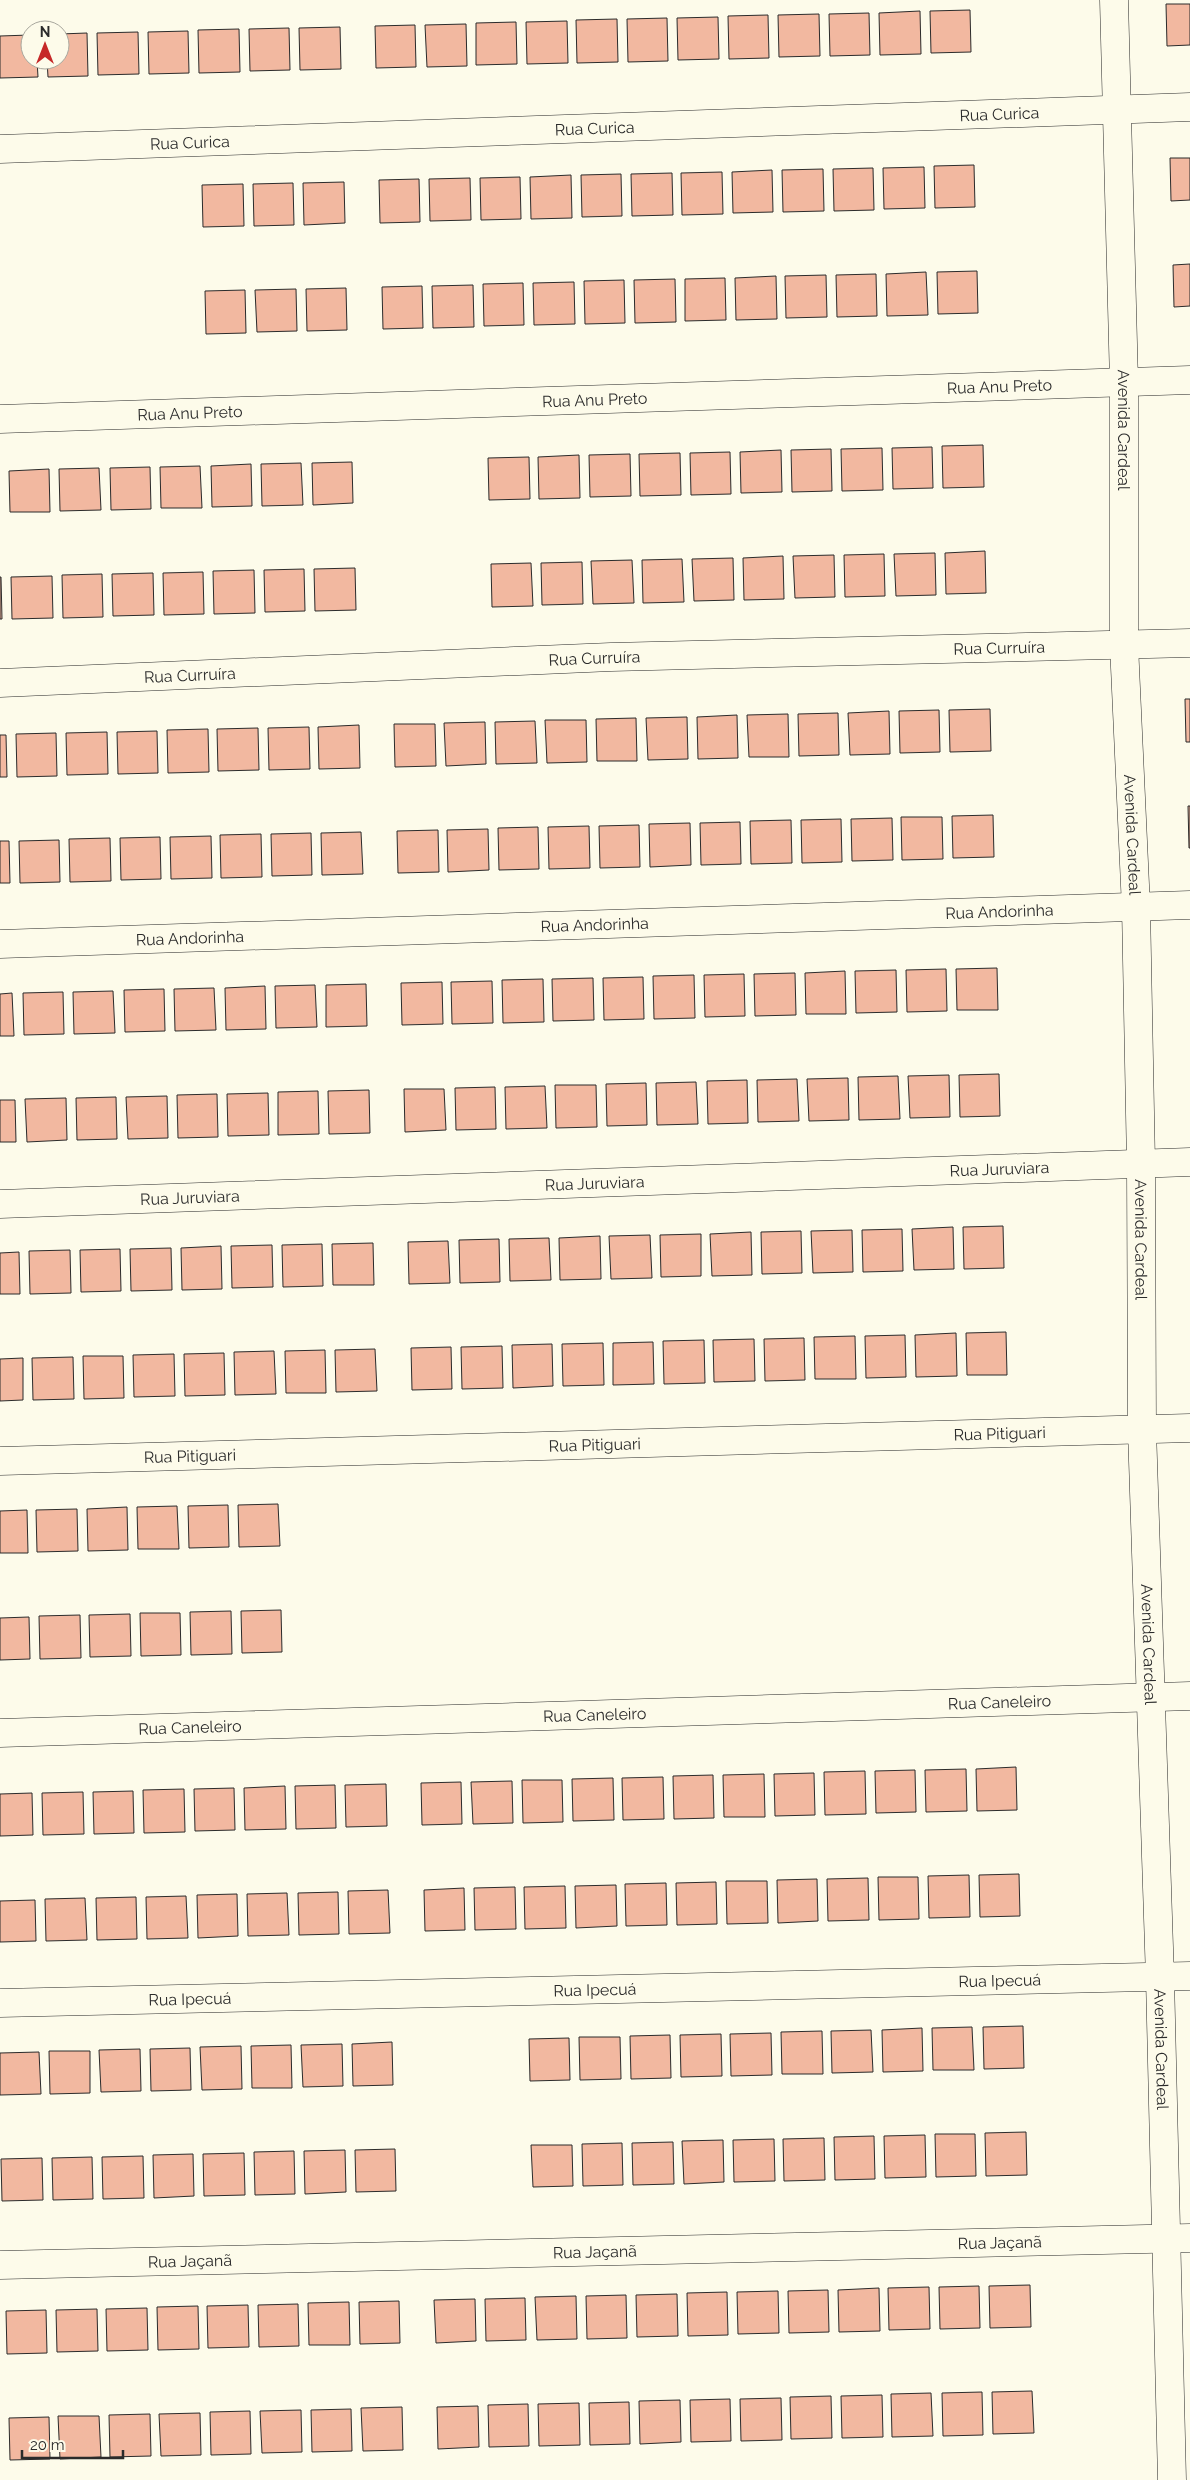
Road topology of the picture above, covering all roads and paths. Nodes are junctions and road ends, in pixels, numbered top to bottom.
1 (1114, 0) edge
2 (1190, 107) edge
3 (1116, 110) junction
4 (0, 149) edge
5 (1190, 380) edge
6 (1124, 382) junction
7 (0, 420) edge
8 (1190, 643) edge
9 (1124, 644) junction
10 (0, 683) edge
11 (1190, 905) edge
12 (1136, 907) junction
13 (0, 944) edge
14 (1190, 1162) edge
15 (1141, 1164) junction
16 (0, 1204) edge
17 (1190, 1428) edge
18 (1142, 1430) junction
19 (0, 1461) edge
20 (1190, 1696) edge
21 (1151, 1697) junction
22 (0, 1732) edge
23 (1190, 1976) edge
24 (1160, 1978) junction
25 (0, 2004) edge
26 (1178, 2238) edge
27 (0, 2265) edge
28 (1172, 2480) edge

1 - 3 street, Avenida Cardeal
2 - 3 street, Rua Curica
3 - 4 street, Rua Curica
3 - 6 street, Avenida Cardeal
5 - 6 street, Rua Anu Preto
6 - 7 street, Rua Anu Preto
6 - 9 street, Avenida Cardeal
8 - 9 street, Rua Curruíra
9 - 10 street, Rua Curruíra
9 - 12 street, Avenida Cardeal
11 - 12 street, Rua Andorinha
12 - 13 street, Rua Andorinha
12 - 15 street, Avenida Cardeal
14 - 15 street, Rua Juruviara
15 - 16 street, Rua Juruviara
15 - 18 street, Avenida Cardeal
17 - 18 street, Rua Pitiguari
18 - 19 street, Rua Pitiguari
18 - 21 street, Avenida Cardeal
20 - 21 street, Rua Caneleiro
21 - 22 street, Rua Caneleiro
21 - 24 street, Avenida Cardeal
23 - 24 street, Rua Ipecuá
24 - 25 street, Rua Ipecuá
24 - 26 street, Avenida Cardeal
26 - 27 street, Rua Jaçanã
26 - 28 street, Avenida Cardeal

